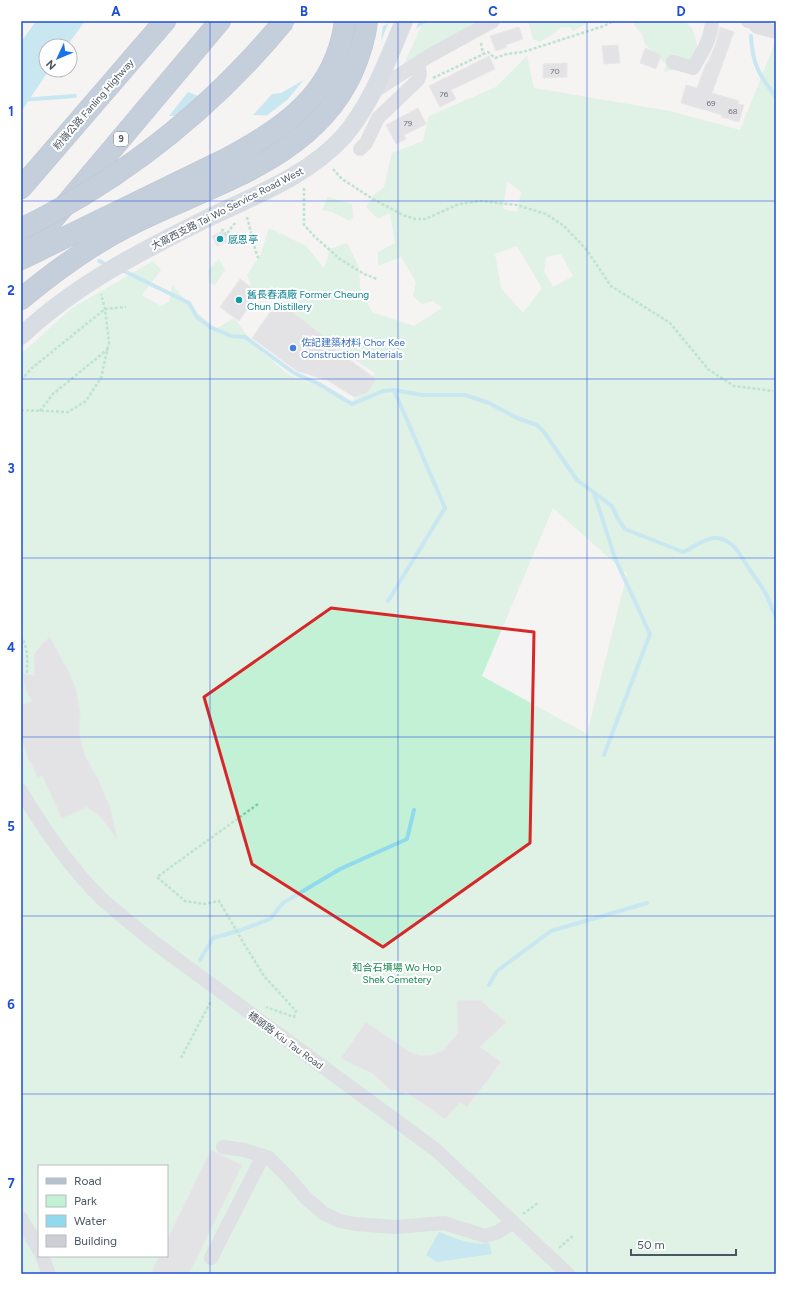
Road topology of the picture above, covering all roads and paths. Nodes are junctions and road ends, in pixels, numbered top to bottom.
1 (165, 21) edge
2 (220, 21) edge
3 (284, 21) edge
4 (346, 21) edge
5 (367, 21) edge
6 (404, 21) edge
7 (493, 21) edge
8 (613, 21) edge
9 (712, 21) edge
10 (748, 21) edge
11 (776, 32) edge
12 (480, 42) dead end
13 (483, 54) junction
14 (673, 62) dead end
15 (418, 64) junction
16 (431, 79) dead end
17 (377, 84) junction
18 (360, 149) dead end
19 (333, 169) dead end
20 (21, 187) edge
21 (304, 188) dead end
22 (247, 217) dead end
23 (21, 228) edge
24 (21, 258) edge
25 (259, 260) dead end
26 (377, 279) dead end
27 (101, 293) dead end
28 (21, 299) edge
29 (126, 306) dead end
30 (105, 309) junction
31 (21, 336) edge
32 (108, 348) junction
33 (21, 380) edge
34 (773, 391) dead end
35 (21, 410) edge
36 (40, 411) junction
37 (21, 636) edge
38 (27, 674) dead end
39 (21, 791) edge
40 (258, 804) dead end
41 (213, 997) dead end
42 (262, 1005) dead end
43 (181, 1058) dead end
44 (223, 1146) dead end
45 (264, 1156) junction
46 (539, 1202) dead end
47 (21, 1218) edge
48 (517, 1219) junction
49 (574, 1235) dead end
50 (38, 1248) edge
51 (557, 1249) dead end
52 (42, 1257) edge
53 (211, 1258) dead end
54 (49, 1274) edge
55 (568, 1274) edge

1 - 20 highway, 粉嶺公路 Fanling Highway
2 - 24 highway, 9
3 - 23 highway, bridge
4 - 24 highway
5 - 28 highway
6 - 17 main road, 大窩西支路 Tai Wo Service Road West
7 - 15 street
8 - 13 path
9 - 14 street
10 - 11 street
12 - 13 path
13 - 16 path
15 - 17 street
15 - 18 street
17 - 31 main road, 大窩西支路 Tai Wo Service Road West
19 - 34 path
21 - 26 path
22 - 25 path
27 - 30 path
29 - 30 path
30 - 32 path
30 - 33 path
32 - 36 path
32 - 36 path
35 - 36 path
37 - 38 path
39 - 48 street, 橋頭路 Kiu Tau Road
40 - 42 path
41 - 43 path
44 - 45 street
45 - 48 street
45 - 53 street
46 - 48 path
47 - 50 street
48 - 55 street, 橋頭路 Kiu Tau Road
49 - 51 path
52 - 54 street

